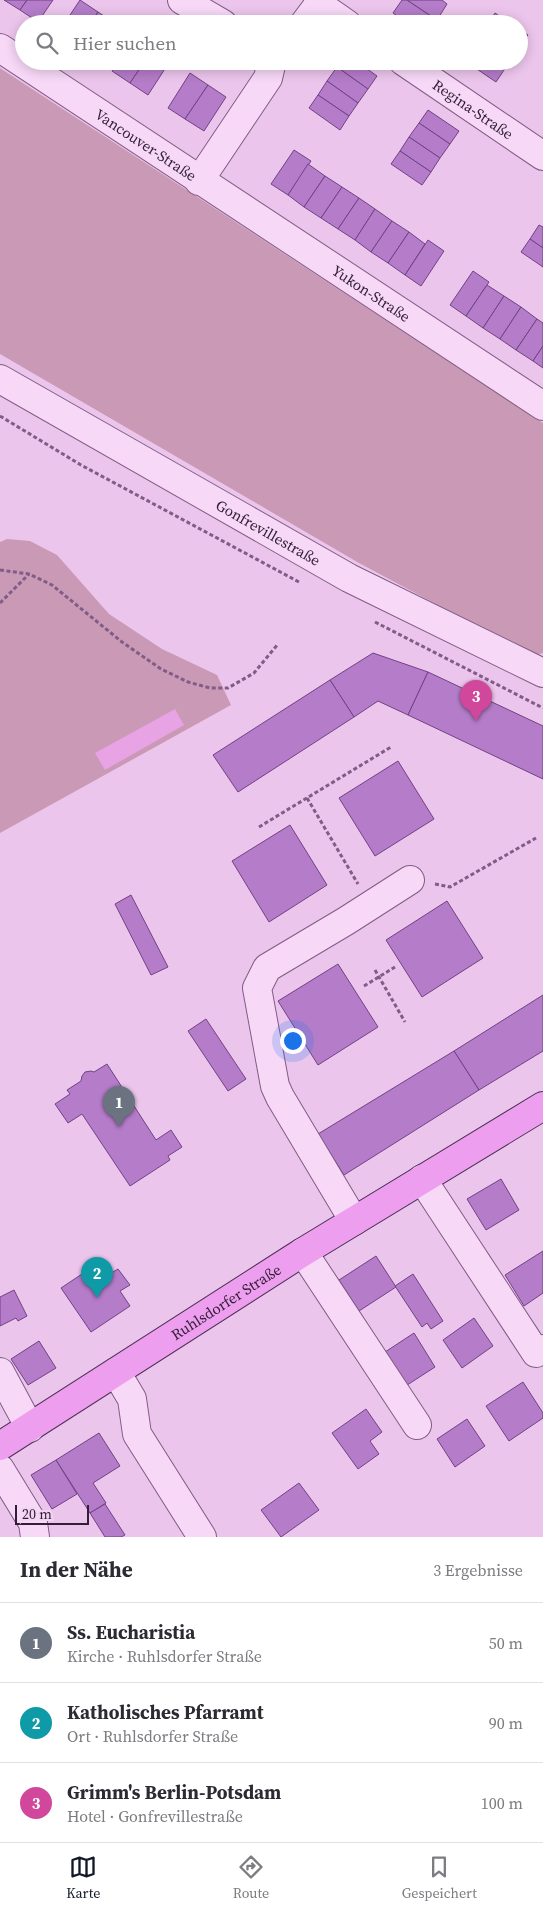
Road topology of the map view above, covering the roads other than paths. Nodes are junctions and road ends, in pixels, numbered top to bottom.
1 (182, 0) edge
2 (315, 9) edge
3 (208, 15) edge
4 (328, 15) edge
5 (0, 48) edge
6 (15, 58) edge
7 (33, 70) edge
8 (270, 70) edge
9 (416, 70) edge
10 (543, 156) edge
11 (199, 181) junction
12 (0, 379) edge
13 (543, 406) edge
14 (543, 673) edge
15 (410, 880) road end
16 (543, 1106) edge
17 (422, 1179) junction
18 (354, 1221) junction
19 (303, 1252) junction
20 (543, 1349) edge
21 (0, 1372) edge
22 (116, 1372) junction
23 (417, 1425) dead end
24 (30, 1428) junction
25 (0, 1446) edge
26 (0, 1469) edge
27 (35, 1537) edge
28 (202, 1537) edge

1 - 3 street
2 - 4 street
5 - 6 street, Vancouver-Straße
7 - 11 street, Vancouver-Straße
8 - 11 street, Vancouver-Straße
9 - 10 street, Regina-Straße
11 - 13 street, Yukon-Straße
12 - 14 street, Gonfrevillestraße
15 - 18 street
16 - 17 main road, Ruhlsdorfer Straße
17 - 18 main road, Ruhlsdorfer Straße
17 - 20 street
18 - 19 main road, Ruhlsdorfer Straße
19 - 22 main road, Ruhlsdorfer Straße
19 - 23 street
21 - 24 street
22 - 24 main road, Ruhlsdorfer Straße
22 - 28 street
24 - 25 main road, Ruhlsdorfer Straße
26 - 27 street

